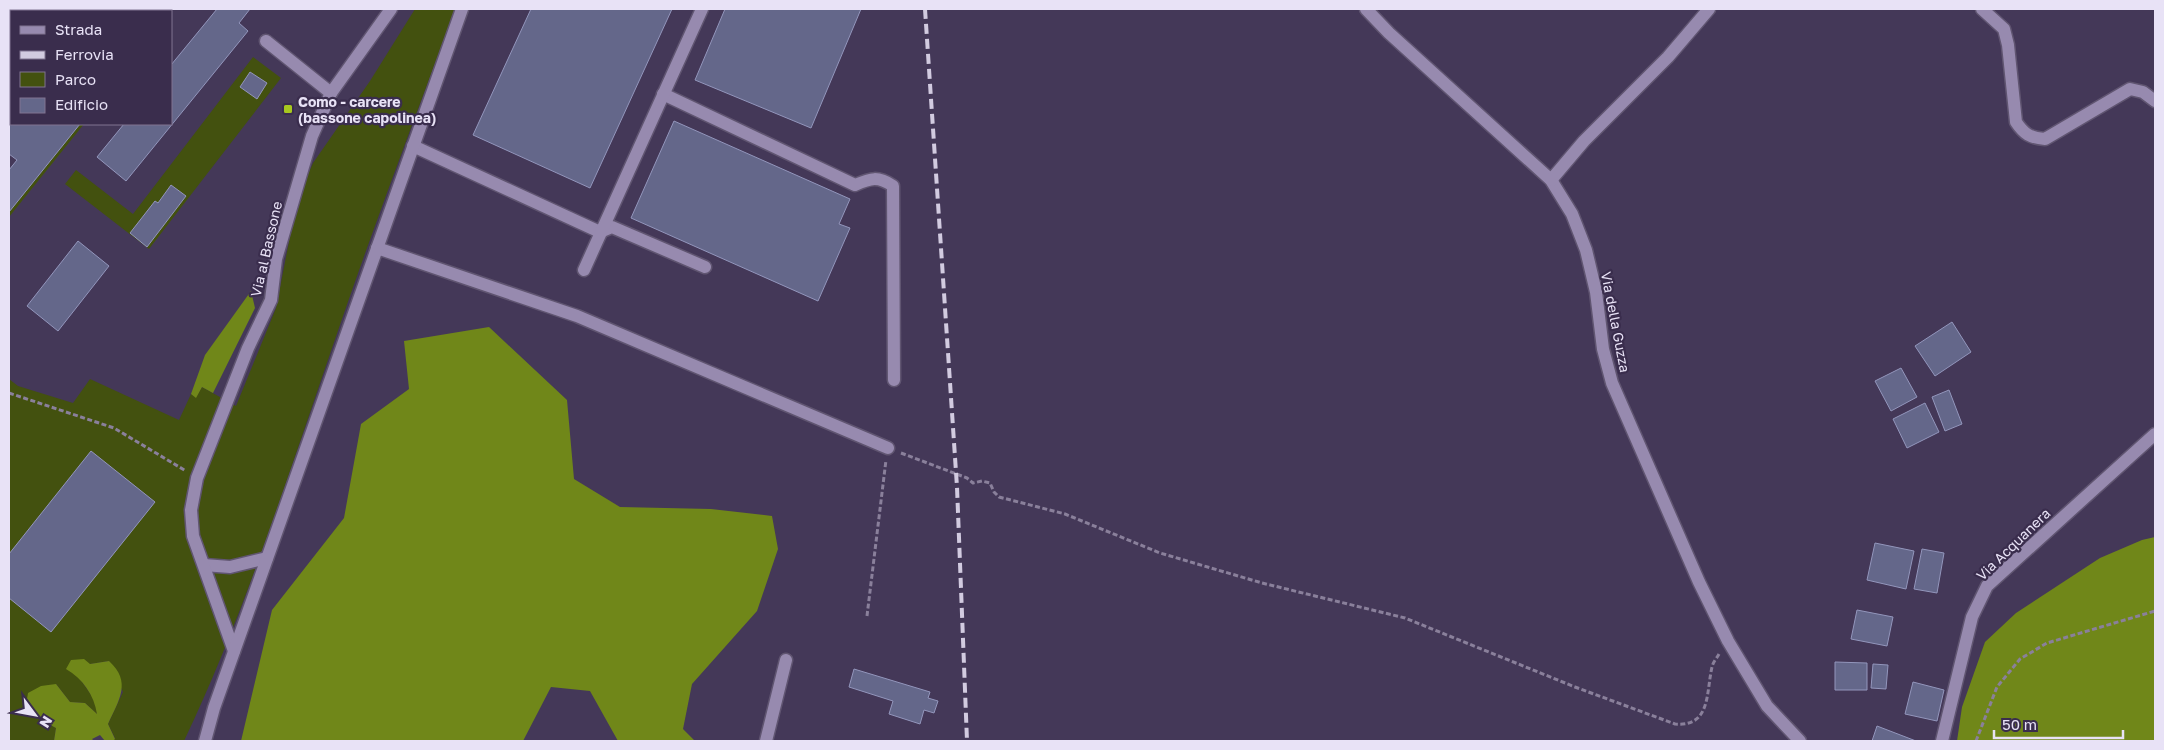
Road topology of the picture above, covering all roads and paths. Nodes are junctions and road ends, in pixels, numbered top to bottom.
1 (391, 9) edge
2 (462, 9) edge
3 (702, 9) edge
4 (1366, 9) edge
5 (1709, 9) edge
6 (1982, 9) edge
7 (266, 41) dead end
8 (331, 93) junction
9 (663, 94) junction
10 (2155, 101) edge
11 (413, 146) junction
12 (1551, 180) junction
13 (600, 232) junction
14 (377, 248) junction
15 (705, 267) dead end
16 (584, 270) dead end
17 (894, 380) dead end
18 (9, 393) edge
19 (2155, 434) edge
20 (888, 448) junction
21 (197, 478) junction
22 (267, 558) junction
23 (204, 565) junction
24 (2155, 611) edge
25 (867, 616) dead end
26 (1728, 640) junction
27 (234, 651) junction
28 (786, 660) dead end
29 (205, 741) edge
30 (766, 741) edge
31 (1800, 741) edge
32 (1942, 741) edge
33 (1976, 741) edge

1 - 8 street, Via al Bassone
2 - 11 street
3 - 9 street
4 - 12 street, Via della Guzza
5 - 12 street
6 - 10 street
7 - 8 street
8 - 21 street, Via al Bassone
9 - 13 street
9 - 17 street
11 - 13 street
11 - 14 street
12 - 26 street, Via della Guzza
13 - 15 street
13 - 16 street
14 - 20 street
14 - 22 street
18 - 21 path
19 - 32 street, Via Acquanera
20 - 25 path
20 - 26 path
21 - 23 street, Via al Bassone
22 - 23 street
22 - 27 street
23 - 27 street, Via al Bassone
24 - 33 path
26 - 31 street, Via della Guzza
27 - 29 street
28 - 30 street

